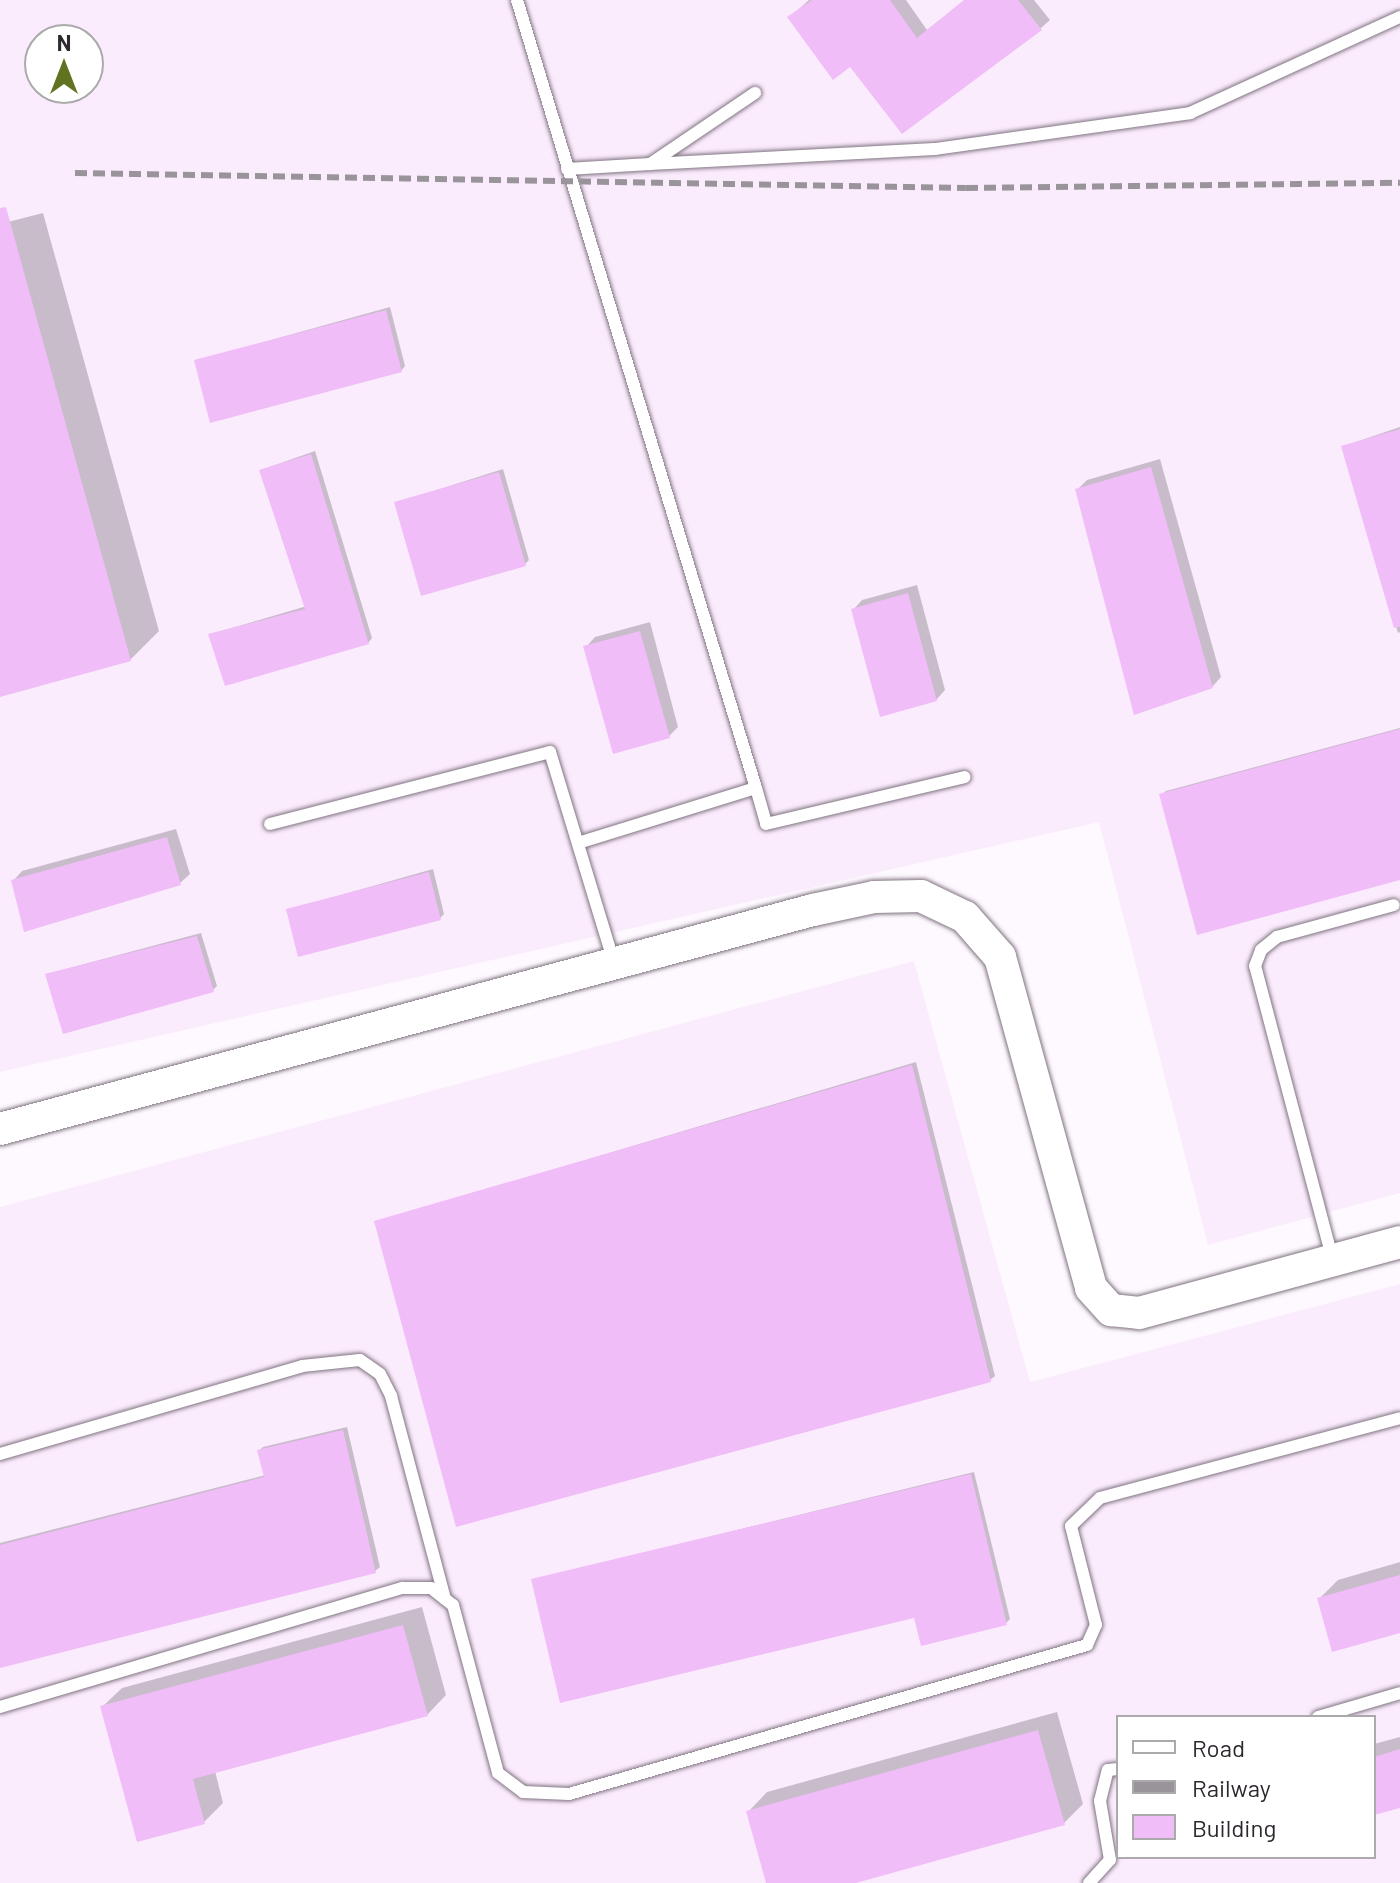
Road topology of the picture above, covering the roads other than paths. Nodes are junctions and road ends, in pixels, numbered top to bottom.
1 (517, 0) edge
2 (1400, 17) edge
3 (755, 93) dead end
4 (650, 164) junction
5 (567, 169) junction
6 (965, 777) dead end
7 (756, 788) junction
8 (270, 824) dead end
9 (578, 843) junction
10 (1394, 905) dead end
11 (615, 965) junction
12 (0, 1129) edge
13 (1400, 1242) edge
14 (1332, 1261) junction
15 (1400, 1418) edge
16 (0, 1454) edge
17 (445, 1599) junction
18 (1400, 1693) edge
19 (0, 1707) edge
20 (1325, 1715) edge
21 (1116, 1769) edge
22 (1089, 1883) edge

1 - 5 lane
2 - 4 lane
3 - 4 lane
4 - 5 lane
5 - 7 lane
6 - 7 lane
7 - 9 lane
8 - 9 lane
9 - 11 lane
10 - 14 lane
11 - 12 street
11 - 14 street
13 - 14 street
15 - 17 lane
16 - 17 lane
17 - 19 lane
18 - 20 lane
21 - 22 lane

